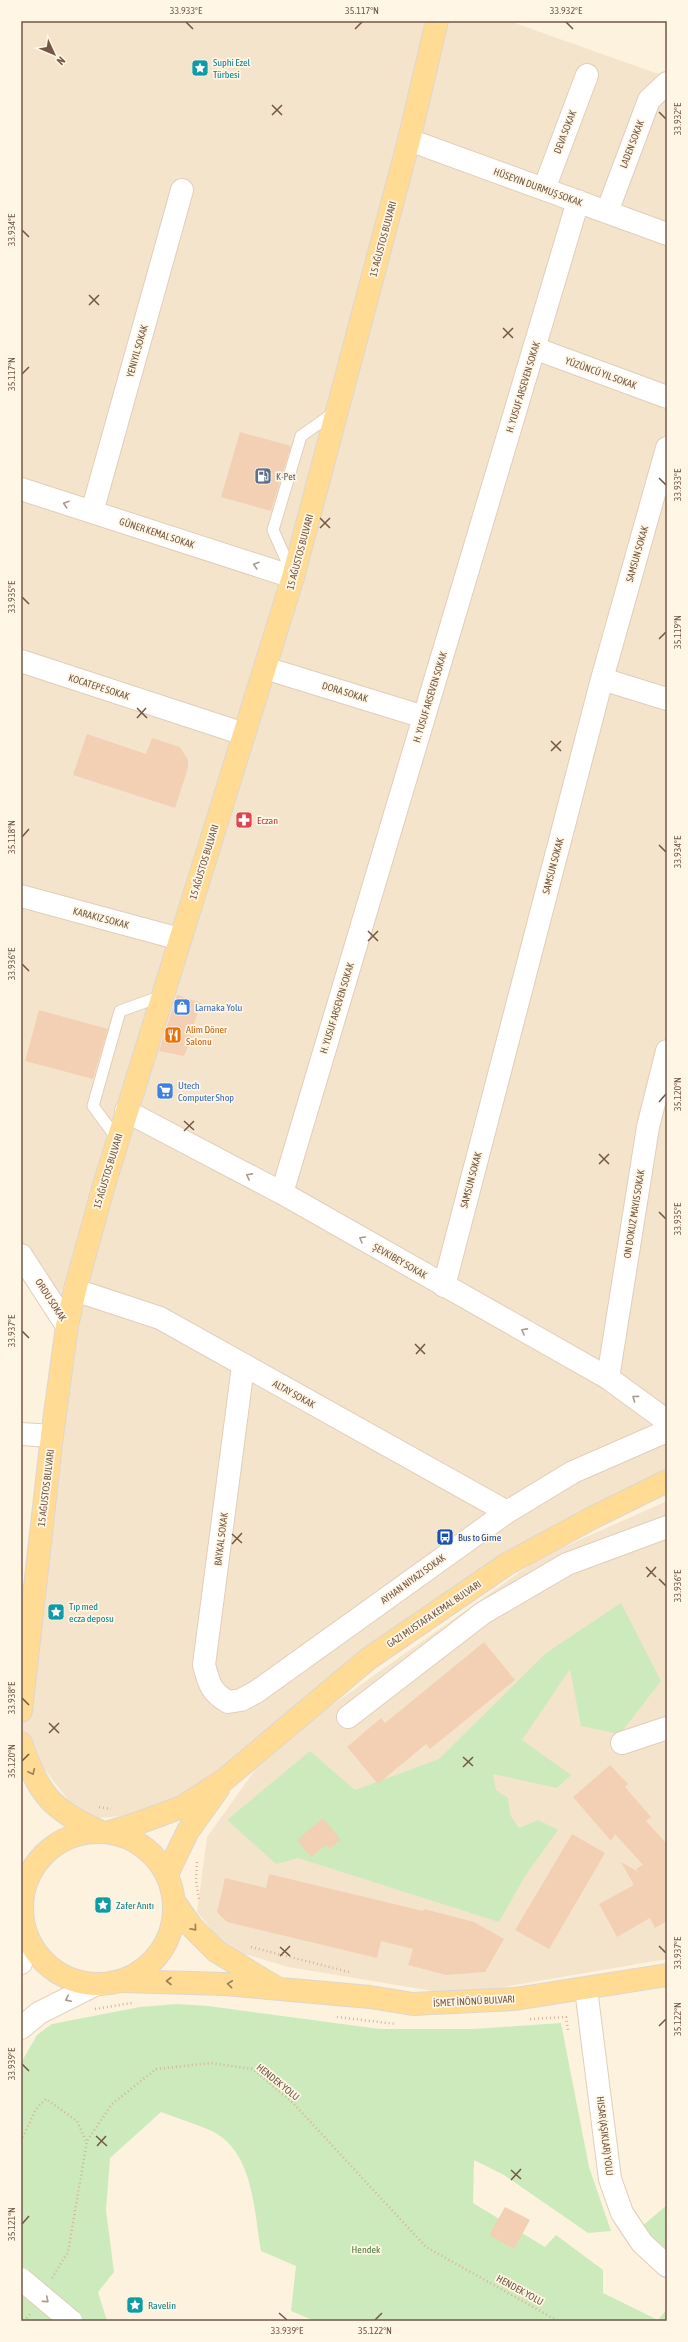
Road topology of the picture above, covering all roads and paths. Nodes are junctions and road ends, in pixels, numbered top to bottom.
1 (437, 21) edge
2 (587, 75) dead end
3 (667, 83) edge
4 (409, 140) junction
5 (544, 189) junction
6 (182, 190) dead end
7 (578, 201) junction
8 (607, 212) junction
9 (667, 234) edge
10 (534, 348) junction
11 (667, 397) edge
12 (337, 411) junction
13 (667, 448) edge
14 (21, 489) edge
15 (92, 512) junction
16 (293, 577) junction
17 (21, 661) edge
18 (265, 668) junction
19 (602, 679) junction
20 (667, 699) edge
21 (424, 717) junction
22 (244, 734) junction
23 (21, 896) edge
24 (180, 939) junction
25 (162, 996) junction
26 (667, 1051) edge
27 (126, 1111) junction
28 (118, 1140) junction
29 (282, 1193) junction
30 (21, 1255) edge
31 (444, 1286) junction
32 (75, 1290) junction
33 (67, 1326) junction
34 (243, 1366) junction
35 (608, 1378) junction
36 (667, 1421) edge
37 (667, 1430) edge
38 (21, 1434) edge
39 (52, 1436) junction
40 (667, 1481) edge
41 (507, 1512) junction
42 (667, 1527) edge
43 (27, 1597) edge
44 (228, 1702) joint
45 (21, 1711) edge
46 (348, 1717) dead end
47 (667, 1728) edge
48 (21, 1743) edge
49 (622, 1743) dead end
50 (224, 1780) junction
51 (97, 1806) dead end
52 (115, 1809) dead end
53 (104, 1831) junction
54 (198, 1857) dead end
55 (21, 1861) edge
56 (167, 1874) junction
57 (24, 1891) junction
58 (175, 1902) junction
59 (199, 1902) dead end
60 (27, 1936) junction
61 (248, 1946) dead end
62 (21, 1963) edge
63 (349, 1972) dead end
64 (667, 1975) edge
65 (121, 1981) junction
66 (97, 1984) junction
67 (586, 1988) junction
68 (280, 1990) junction
69 (140, 2002) dead end
70 (94, 2009) dead end
71 (329, 2015) dead end
72 (528, 2019) dead end
73 (397, 2024) dead end
74 (21, 2028) edge
75 (569, 2032) dead end
76 (21, 2141) edge
77 (86, 2142) junction
78 (667, 2266) edge
79 (21, 2279) edge
80 (48, 2285) dead end
81 (32, 2312) dead end
82 (24, 2321) edge
83 (72, 2321) edge
84 (558, 2321) edge

1 - 4 main road, 15 AĞUSTOS BULVARI
2 - 5 street, DEVA SOKAK
3 - 8 street, LADEN SOKAK
4 - 5 street, HÜSEYIN DURMUŞ SOKAK
4 - 12 main road, 15 AĞUSTOS BULVARI
5 - 7 street, HÜSEYIN DURMUŞ SOKAK
6 - 15 street
7 - 8 street, HÜSEYIN DURMUŞ SOKAK
7 - 10 street, H. YUSUF ARSEVEN SOKAK
8 - 9 street, HÜSEYIN DURMUŞ SOKAK
10 - 11 street
10 - 21 street, H. YUSUF ARSEVEN SOKAK
12 - 16 main road, 15 AĞUSTOS BULVARI
12 - 16 lane
13 - 19 street, SAMSUN SOKAK
15 -> 14 street, GÜNER KEMAL SOKAK
16 -> 15 street, GÜNER KEMAL SOKAK
16 - 18 main road, 15 AĞUSTOS BULVARI
17 - 22 street, KOCATEPE SOKAK
18 - 21 street, DORA SOKAK
18 - 22 main road, 15 AĞUSTOS BULVARI
19 - 20 street
19 - 31 street, SAMSUN SOKAK
21 - 29 street, H. YUSUF ARSEVEN SOKAK
22 - 24 main road, 15 AĞUSTOS BULVARI
23 - 24 street
24 - 25 main road, 15 AĞUSTOS BULVARI
25 - 27 main road, 15 AĞUSTOS BULVARI
25 - 28 lane
26 - 35 street
27 - 28 main road, 15 AĞUSTOS BULVARI
29 -> 27 street, ŞEVKIBEY SOKAK
28 - 32 main road, 15 AĞUSTOS BULVARI
31 -> 29 street, ŞEVKIBEY SOKAK
30 - 33 street, ORDU SOKAK
35 -> 31 street, ŞEVKIBEY SOKAK
32 - 33 main road, 15 AĞUSTOS BULVARI
32 - 34 street, ALTAY SOKAK
33 - 39 main road, 15 AĞUSTOS BULVARI
34 - 41 street, ALTAY SOKAK
34 - 44 street, BAYKAL SOKAK
36 -> 35 street, ŞEVKIBEY SOKAK
37 - 41 street, AYHAN NIYAZI SOKAK
38 - 39 street
39 - 43 main road, 15 AĞUSTOS BULVARI
40 - 50 main road
41 - 44 street, AYHAN NIYAZI SOKAK
42 - 46 street
43 - 45 main road, 15 AĞUSTOS BULVARI
47 - 49 street
48 -> 53 main road
50 - 53 main road
50 - 56 main road
51 - 52 path
53 - 56 main road
53 - 57 main road
54 - 59 path
55 - 57 main road
56 - 58 main road
57 - 60 main road
58 - 65 main road
58 -> 68 main road
60 - 62 street
60 - 66 main road
61 - 63 path
64 - 67 main road
65 - 66 main road
68 -> 65 main road
66 -> 74 street
67 - 68 main road
67 - 78 street
69 - 70 path
71 - 73 path
72 - 75 path
76 - 77 path
77 - 80 path, HENDEK YOLU
77 - 84 path, HENDEK YOLU
79 -> 83 street, bridge
81 - 82 path

